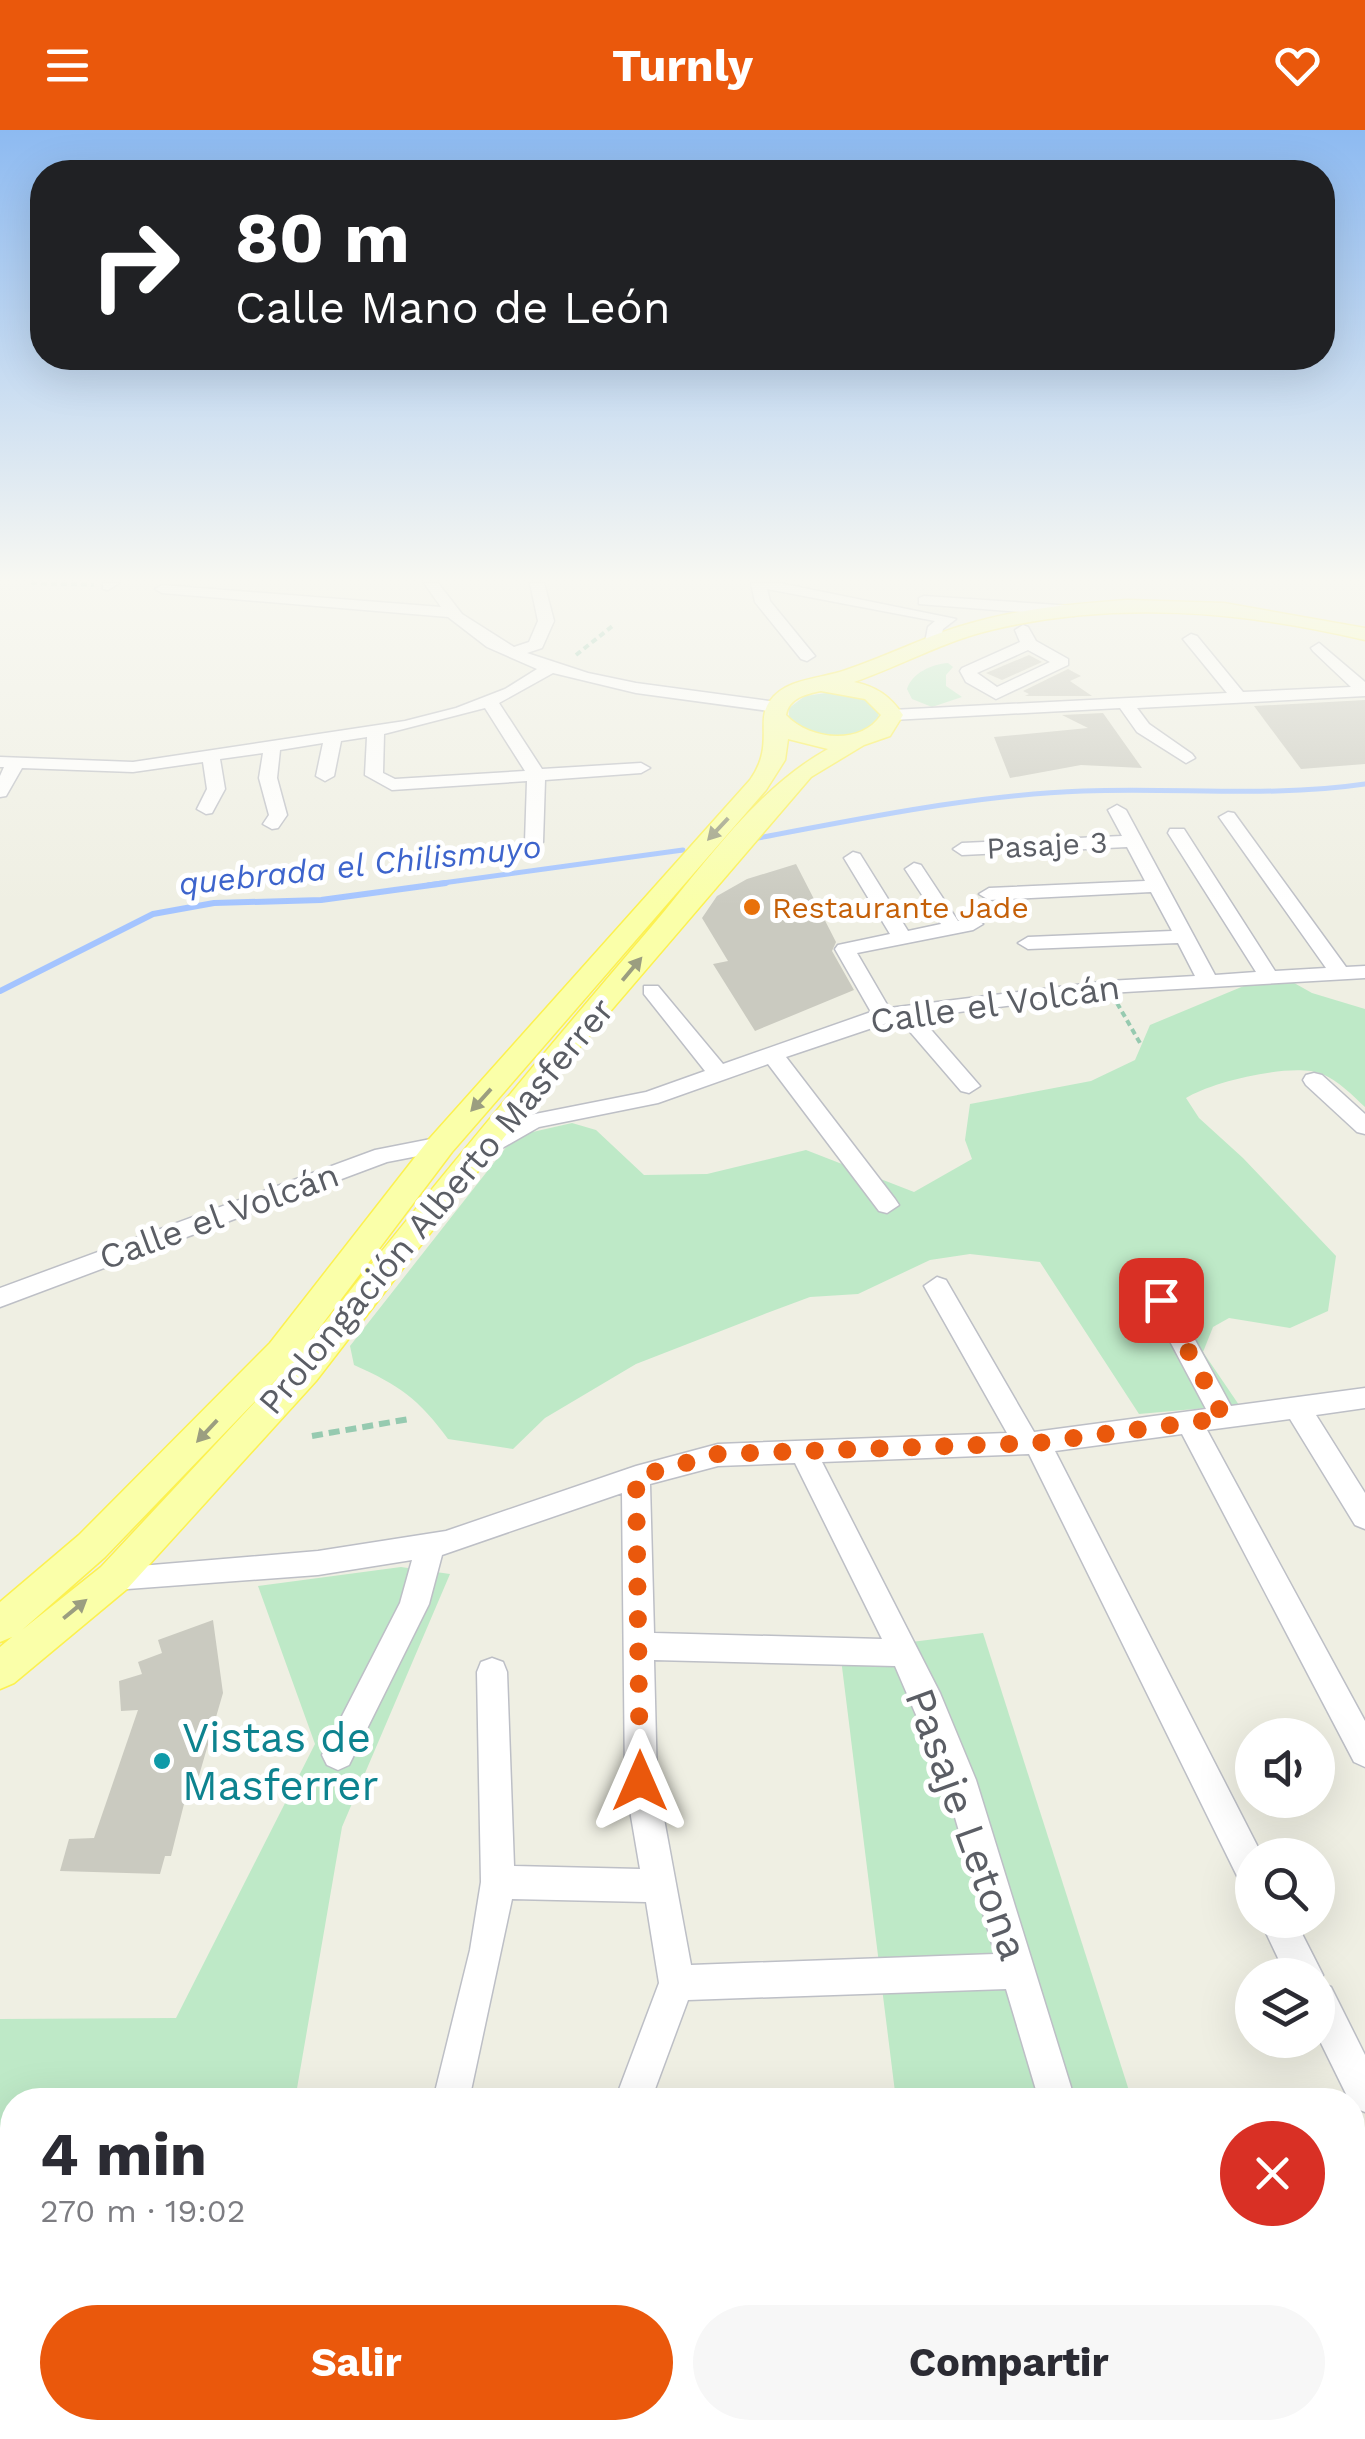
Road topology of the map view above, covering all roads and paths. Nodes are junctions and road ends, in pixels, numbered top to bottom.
1 (508, 691) edge
2 (663, 691) edge
3 (800, 691) edge
4 (858, 691) edge
5 (890, 691) edge
6 (986, 691) edge
7 (1015, 691) edge
8 (1233, 691) edge
9 (1365, 691) edge
10 (1237, 696) junction
11 (489, 701) junction
12 (997, 701) junction
13 (1125, 703) junction
14 (889, 710) junction
15 (776, 712) junction
16 (376, 731) junction
17 (334, 736) junction
18 (865, 738) junction
19 (272, 746) junction
20 (211, 758) junction
21 (1186, 758) dead end
22 (8, 762) edge
23 (641, 768) dead end
24 (536, 774) junction
25 (325, 776) dead end
26 (0, 792) edge
27 (206, 809) dead end
28 (1117, 810) dead end
29 (1228, 818) dead end
30 (272, 824) dead end
31 (1177, 833) dead end
32 (1133, 841) junction
33 (534, 842) dead end
34 (962, 849) dead end
35 (853, 858) dead end
36 (914, 869) dead end
37 (1156, 886) junction
38 (989, 894) dead end
39 (1182, 937) junction
40 (902, 938) junction
41 (1028, 943) dead end
42 (1365, 972) edge
43 (1340, 973) junction
44 (1270, 976) junction
45 (1210, 984) junction
46 (1108, 987) junction
47 (652, 990) dead end
48 (894, 1014) junction
49 (1140, 1043) dead end
50 (774, 1057) junction
51 (718, 1074) junction
52 (1314, 1080) dead end
53 (970, 1086) dead end
54 (1365, 1127) edge
55 (441, 1145) junction
56 (471, 1158) junction
57 (887, 1205) dead end
58 (937, 1286) dead end
59 (0, 1298) edge
60 (1161, 1300) dead end
61 (1365, 1398) edge
62 (1298, 1409) junction
63 (1224, 1418) junction
64 (409, 1419) dead end
65 (1190, 1423) junction
66 (312, 1436) dead end
67 (1032, 1443) junction
68 (802, 1450) junction
69 (636, 1477) junction
70 (1365, 1517) edge
71 (431, 1545) junction
72 (114, 1578) junction
73 (4, 1620) edge
74 (641, 1646) junction
75 (905, 1654) junction
76 (0, 1671) edge
77 (492, 1672) dead end
78 (1365, 1752) edge
79 (338, 1755) dead end
80 (1235, 1838) edge
81 (498, 1882) junction
82 (657, 1886) junction
83 (1020, 1971) junction
84 (677, 1984) junction
85 (1335, 2034) edge
86 (454, 2088) edge
87 (637, 2088) edge
88 (1054, 2088) edge
89 (1362, 2088) edge

1 - 11 street
2 - 15 street
3 - 15 main road
4 - 14 main road
5 - 14 main road
6 - 12 street
7 - 12 street
8 - 10 street
9 - 10 street
10 - 13 street
11 - 16 street
11 - 24 street
12 - 13 street
12 - 14 street
13 - 21 street
14 - 18 main road, Prolongación Alberto Masferrer
15 - 18 main road
15 -> 55 main road, Prolongación Alberto Masferrer
16 - 17 street
16 - 24 street
17 - 19 street
17 - 25 street
56 -> 18 main road, Prolongación Alberto Masferrer
19 - 20 street
19 - 30 street
20 - 22 street
20 - 27 street
22 - 26 street
23 - 24 street
24 - 33 street
28 - 32 street
29 - 43 street
31 - 44 street
32 - 34 street, Pasaje 3
32 - 37 street
35 - 40 street
36 - 40 street
37 - 38 street
37 - 39 street
39 - 41 street
39 - 45 street
40 - 48 street
42 - 43 street, Calle el Volcán
43 - 44 street, Calle el Volcán
44 - 45 street, Calle el Volcán
45 - 46 street, Calle el Volcán
46 - 48 street, Calle el Volcán
46 - 49 path
47 - 51 street
48 - 50 street, Calle el Volcán
48 - 53 street
50 - 51 street, Calle el Volcán
50 - 57 street
51 - 56 street, Calle el Volcán
52 - 54 street
55 - 59 street, Calle el Volcán
55 -> 73 main road, Prolongación Alberto Masferrer
56 - 72 main road, Prolongación Alberto Masferrer
58 - 67 street
60 - 63 street
61 - 62 street
62 - 63 street
62 - 70 street
63 - 65 street
64 - 66 path
65 - 67 street
65 - 78 street
67 - 68 street
67 - 80 street
68 - 69 street
68 - 75 street, Pasaje Letona
69 - 71 street
69 - 74 street
71 - 72 street
71 - 79 street
76 -> 72 main road, Prolongación Alberto Masferrer
74 - 75 street
74 - 82 street
75 - 83 street, Pasaje Letona
77 - 81 street
81 - 82 street
81 - 86 street
82 - 84 street
83 - 84 street
83 - 88 street, Pasaje Letona
84 - 87 street
85 - 89 street

